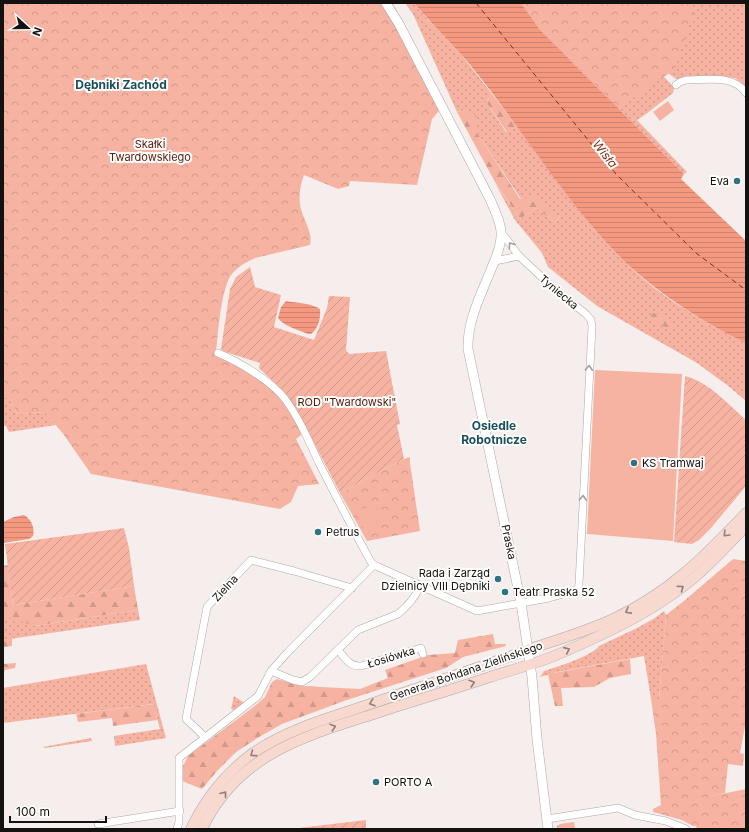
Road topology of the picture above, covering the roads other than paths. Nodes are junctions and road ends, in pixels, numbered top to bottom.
1 (386, 3) edge
2 (676, 85) dead end
3 (746, 93) edge
4 (501, 235) junction
5 (519, 256) junction
6 (495, 261) junction
7 (218, 353) dead end
8 (746, 513) edge
9 (746, 526) edge
10 (374, 565) junction
11 (420, 586) junction
12 (352, 588) junction
13 (521, 603) junction
14 (338, 650) junction
15 (528, 650) junction
16 (423, 654) dead end
17 (530, 664) junction
18 (271, 672) junction
19 (205, 737) junction
20 (180, 811) junction
21 (546, 819) junction
22 (98, 824) dead end
23 (177, 829) edge
24 (191, 829) edge
25 (202, 829) edge
26 (548, 829) edge
27 (686, 829) edge

1 - 4 street, Tyniecka
2 - 3 street
5 -> 4 street, Tyniecka
4 - 6 street, Praska
5 - 6 street
13 -> 5 street, Tyniecka
6 - 13 street, Praska
7 - 10 street
8 -> 15 main road, Generała Bohdana Zielińskiego
17 -> 9 main road, Generała Bohdana Zielińskiego
10 - 11 street
10 - 12 street
11 - 13 street
11 - 14 street
12 - 18 street
12 - 19 street, Zielna
13 - 15 street, Praska
14 - 16 street, Łosiówka
14 - 18 street
15 - 17 street, Praska
15 -> 24 main road, Generała Bohdana Zielińskiego
17 - 21 street, Praska
25 -> 17 main road, Generała Bohdana Zielińskiego
18 - 19 street
19 - 20 street
20 - 22 street
20 - 23 street
21 - 26 street, Praska
21 - 27 street

